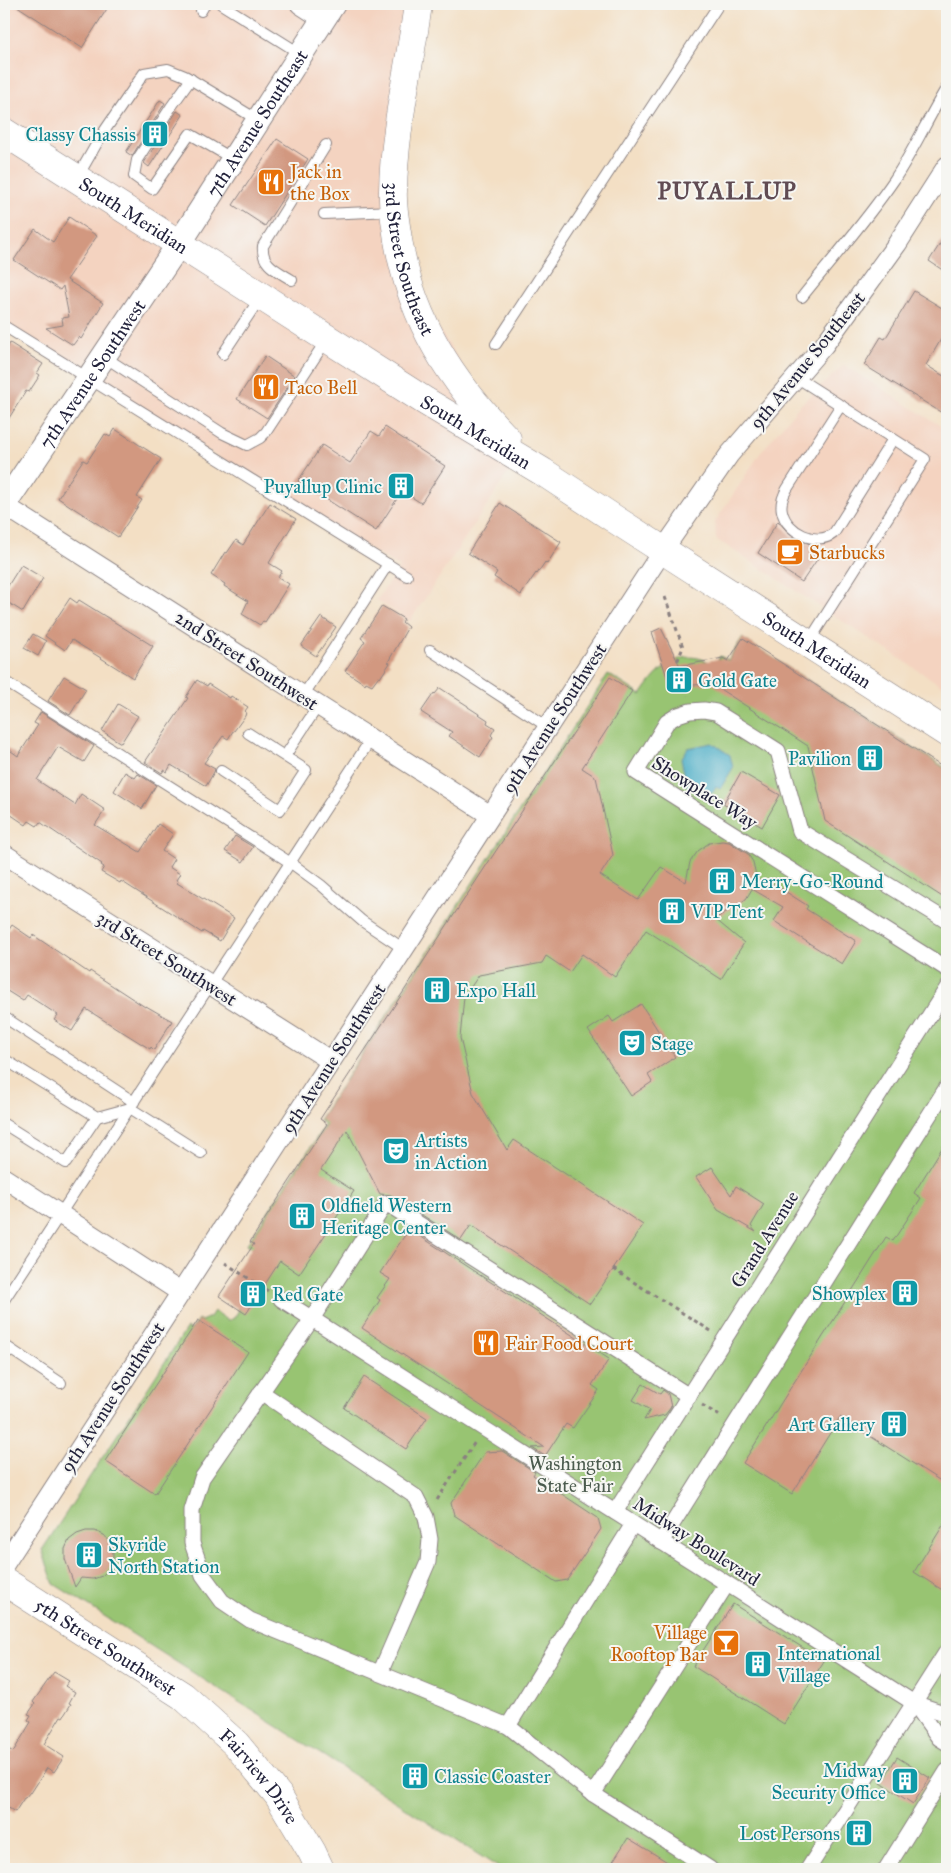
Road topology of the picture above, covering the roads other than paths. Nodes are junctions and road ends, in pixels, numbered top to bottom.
1 (221, 4) edge
2 (300, 4) edge
3 (418, 4) edge
4 (719, 4) edge
5 (328, 11) edge
6 (300, 54) junction
7 (191, 79) junction
8 (947, 88) edge
9 (258, 120) junction
10 (4, 132) edge
11 (326, 145) dead end
12 (233, 159) junction
13 (947, 166) edge
14 (76, 179) junction
15 (394, 211) junction
16 (324, 214) dead end
17 (179, 244) junction
18 (292, 280) dead end
19 (261, 297) junction
20 (802, 297) dead end
21 (4, 326) edge
22 (328, 338) junction
23 (496, 344) dead end
24 (223, 354) dead end
25 (103, 356) junction
26 (796, 377) junction
27 (88, 379) junction
28 (841, 406) junction
29 (894, 439) junction
30 (543, 472) junction
31 (4, 505) edge
32 (663, 550) junction
33 (388, 564) junction
34 (407, 576) dead end
35 (808, 644) junction
36 (430, 650) dead end
37 (4, 681) edge
38 (311, 701) junction
39 (548, 727) junction
40 (248, 733) dead end
41 (947, 733) edge
42 (371, 739) junction
43 (285, 756) junction
44 (221, 771) dead end
45 (490, 815) junction
46 (4, 854) edge
47 (291, 863) junction
48 (947, 921) edge
49 (404, 949) junction
50 (947, 969) edge
51 (210, 985) junction
52 (947, 988) edge
53 (4, 1017) edge
54 (4, 1060) edge
55 (331, 1061) junction
56 (947, 1088) edge
57 (132, 1105) junction
58 (96, 1117) junction
59 (4, 1124) edge
60 (201, 1153) dead end
61 (4, 1178) edge
62 (60, 1214) junction
63 (180, 1292) junction
64 (281, 1299) road end
65 (4, 1300) edge
66 (312, 1319) junction
67 (4, 1345) edge
68 (61, 1383) dead end
69 (262, 1392) junction
70 (689, 1396) junction
71 (615, 1512) junction
72 (633, 1524) junction
73 (661, 1542) junction
74 (4, 1565) edge
75 (4, 1581) edge
76 (727, 1584) junction
77 (947, 1651) edge
78 (380, 1673) junction
79 (183, 1696) joint
80 (914, 1703) junction
81 (947, 1714) edge
82 (508, 1726) junction
83 (947, 1743) edge
84 (947, 1771) edge
85 (592, 1794) junction
86 (320, 1869) edge
87 (710, 1869) edge
88 (808, 1869) edge
89 (886, 1869) edge

1 - 6 lane
2 - 5 street
3 - 15 main road, 3rd Street Southeast
4 - 23 lane
5 - 6 street, 7th Avenue Southeast
6 - 9 street, 7th Avenue Southeast
7 - 9 lane
7 - 12 lane
7 - 14 lane
8 - 20 lane
9 - 12 street, 7th Avenue Southeast
10 - 14 main road, South Meridian
11 - 18 lane
12 - 17 street, 7th Avenue Southeast
13 - 26 street, 9th Avenue Southeast
14 - 17 main road, South Meridian
15 - 16 lane
15 - 30 main road, 3rd Street Southeast
17 - 19 main road, South Meridian
17 - 25 street, 7th Avenue Southwest
19 - 22 main road, South Meridian
19 - 24 lane
21 - 27 lane
22 - 25 lane
22 - 30 main road, South Meridian
25 - 27 street, 7th Avenue Southwest
26 - 28 lane
26 - 32 street, 9th Avenue Southeast
27 - 31 street, 7th Avenue Southwest
27 - 33 lane
28 - 29 lane
28 - 29 lane
29 - 35 lane
30 - 32 main road, South Meridian
31 - 38 street, 2nd Street Southwest
32 - 35 main road, South Meridian
32 - 39 street, 9th Avenue Southwest
33 - 34 lane
33 - 38 lane
35 - 41 main road, South Meridian
36 - 39 lane
37 - 47 lane
38 - 42 street, 2nd Street Southwest
38 - 43 lane
39 - 45 street, 9th Avenue Southwest
40 - 43 lane
42 - 45 street, 2nd Street Southwest
42 - 47 lane
43 - 44 lane
45 - 49 street, 9th Avenue Southwest
46 - 51 street, 3rd Street Southwest
47 - 49 lane
47 - 51 lane
48 - 50 street, Showplace Way
49 - 55 street, 9th Avenue Southwest
51 - 55 street, 3rd Street Southwest
51 - 57 lane
52 - 70 street, Grand Avenue
53 - 57 lane
54 - 58 lane
55 - 63 street, 9th Avenue Southwest
56 - 73 street
57 - 58 lane
57 - 60 lane
57 - 62 lane
58 - 59 lane
61 - 62 street
62 - 63 street
62 - 65 lane
63 - 74 street, 9th Avenue Southwest
64 - 66 street, Midway Boulevard
66 - 69 street
66 - 70 street
66 - 71 street, Midway Boulevard
67 - 68 lane
69 - 78 street
69 - 78 street
70 - 71 street, Grand Avenue
71 - 72 street, Midway Boulevard
72 - 73 street, Midway Boulevard
72 - 82 street
73 - 76 street, Midway Boulevard
75 - 79 main road, 5th Street Southwest
76 - 80 street, Midway Boulevard
76 - 85 street
77 - 80 street
78 - 82 street
79 - 86 main road, Fairview Drive
80 - 81 street, Midway Boulevard
80 - 83 street, Midway Boulevard
80 - 88 street
82 - 85 street
84 - 89 street
85 - 87 street

